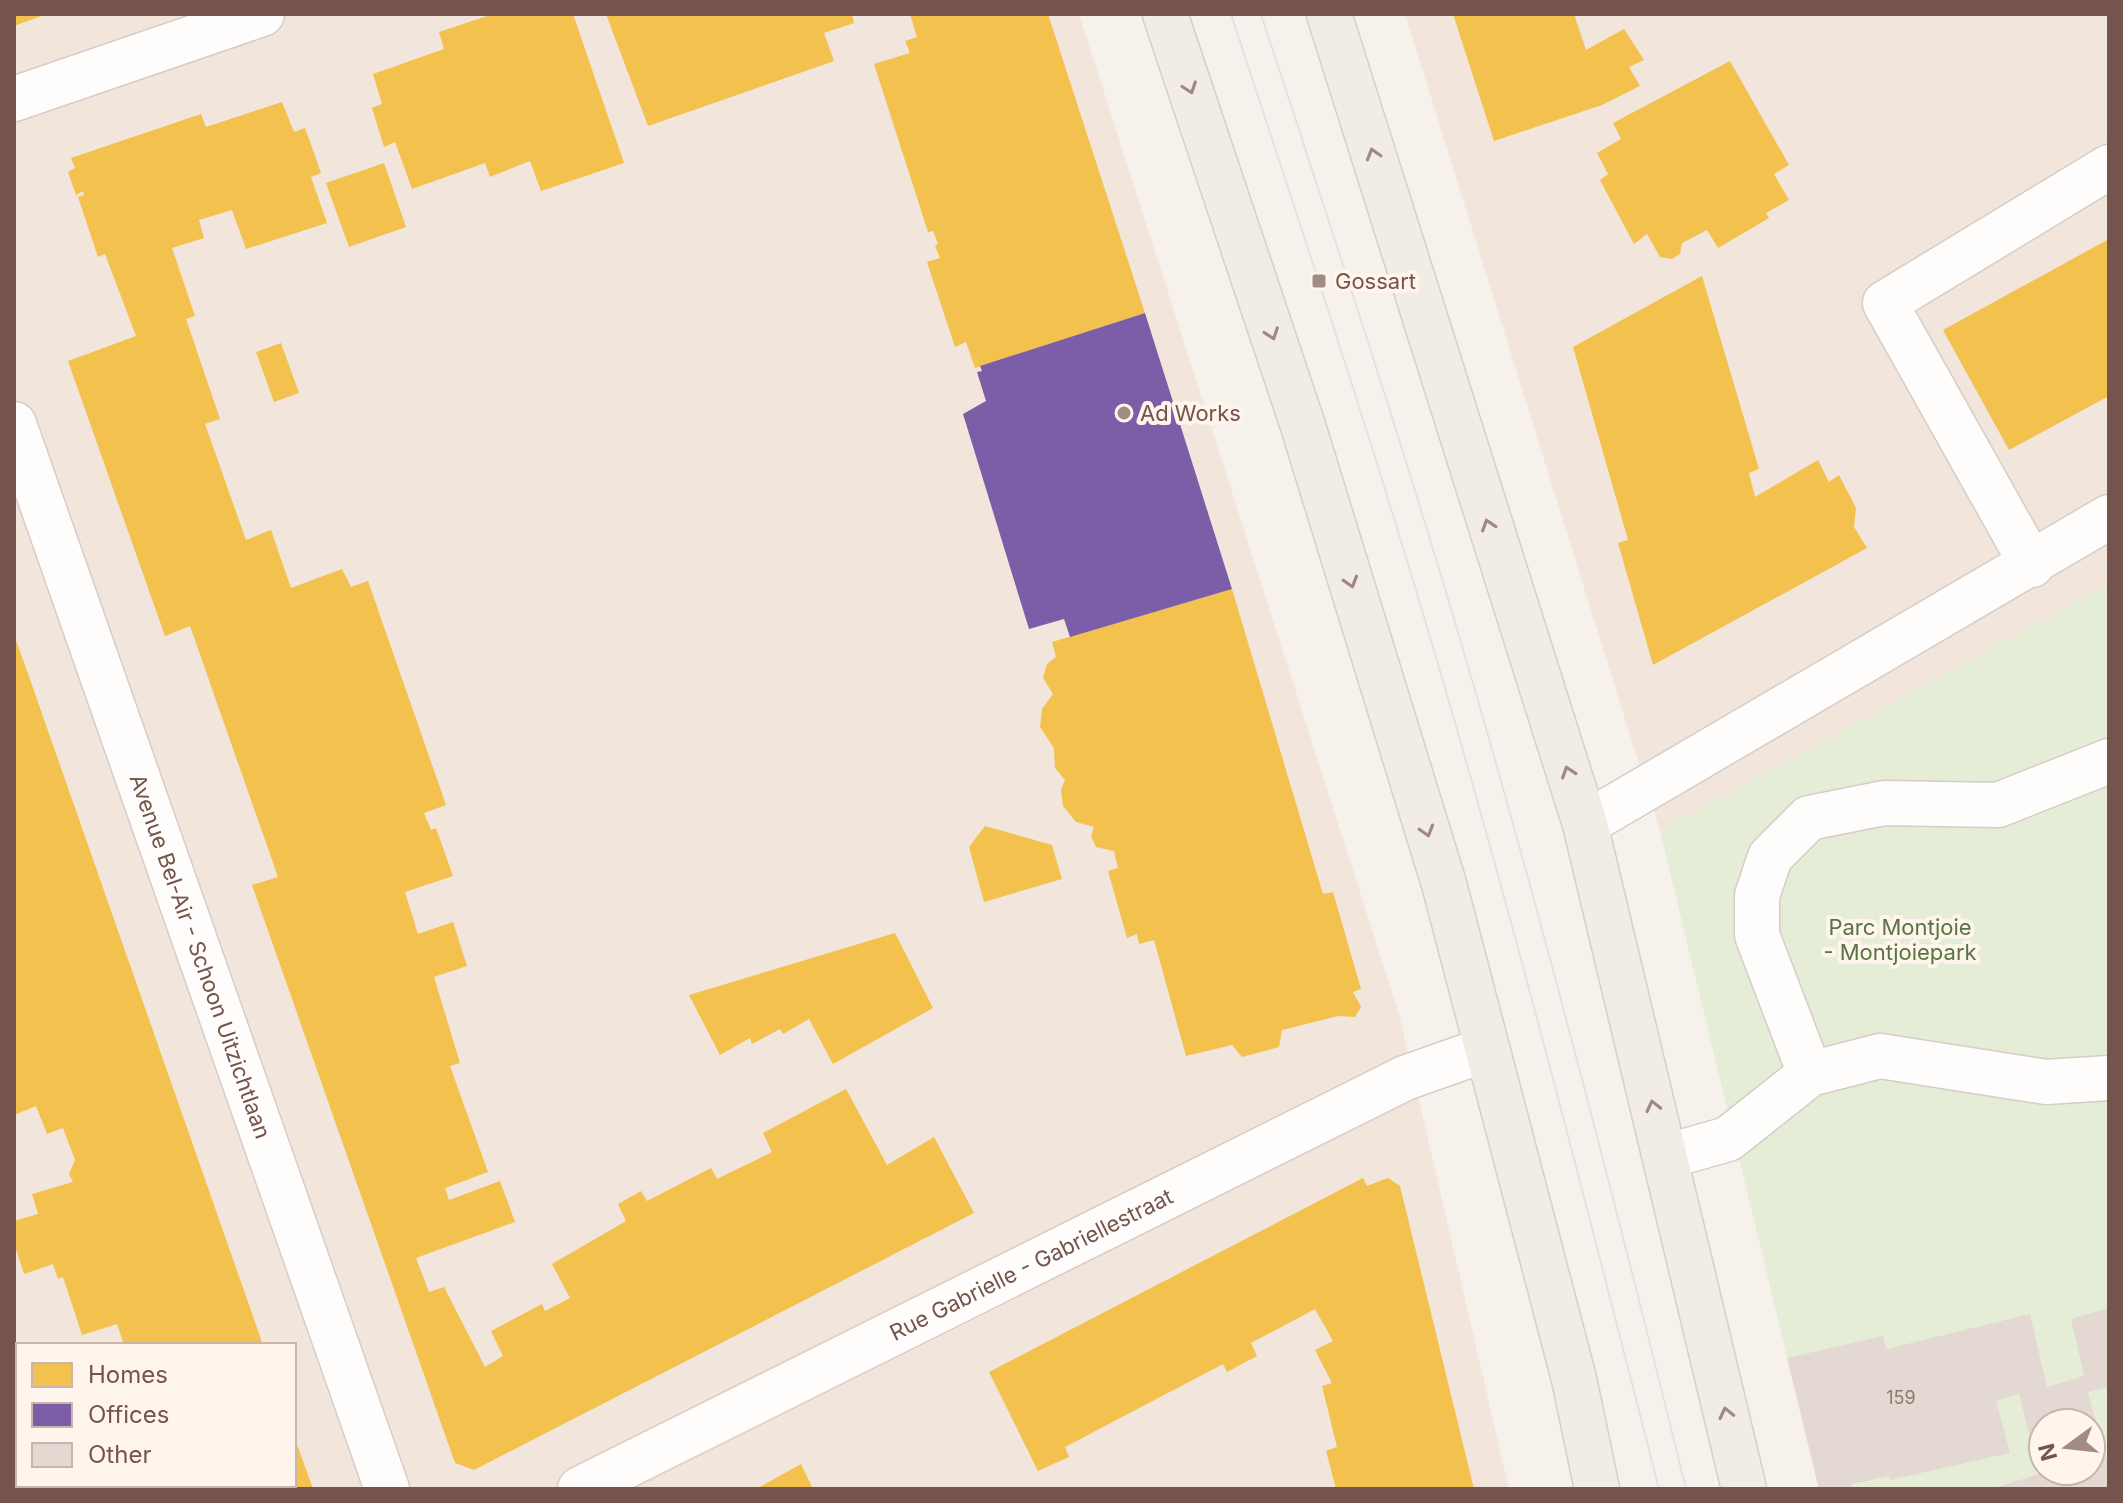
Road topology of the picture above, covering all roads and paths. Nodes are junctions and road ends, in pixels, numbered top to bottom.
1 (262, 14) edge
2 (1165, 14) edge
3 (1329, 14) edge
4 (14, 99) edge
5 (2109, 167) edge
6 (14, 424) edge
7 (2109, 517) edge
8 (2032, 565) junction
9 (2109, 761) edge
10 (1585, 824) junction
11 (1487, 1049) junction
12 (1810, 1074) junction
13 (2109, 1078) edge
14 (1665, 1157) junction
15 (387, 1489) edge
16 (580, 1489) edge
17 (1597, 1489) edge
18 (1744, 1489) edge

1 - 4 street
2 -> 11 main road
10 -> 3 main road
5 - 8 street
6 - 15 street, Avenue Bel-Air - Schoon Uitzichtlaan
7 - 8 street
8 - 10 street
9 - 12 street
14 -> 10 main road
11 - 16 street, Rue Gabrielle - Gabriellestraat
11 - 17 main road
12 - 13 street
12 - 14 street
18 -> 14 main road

